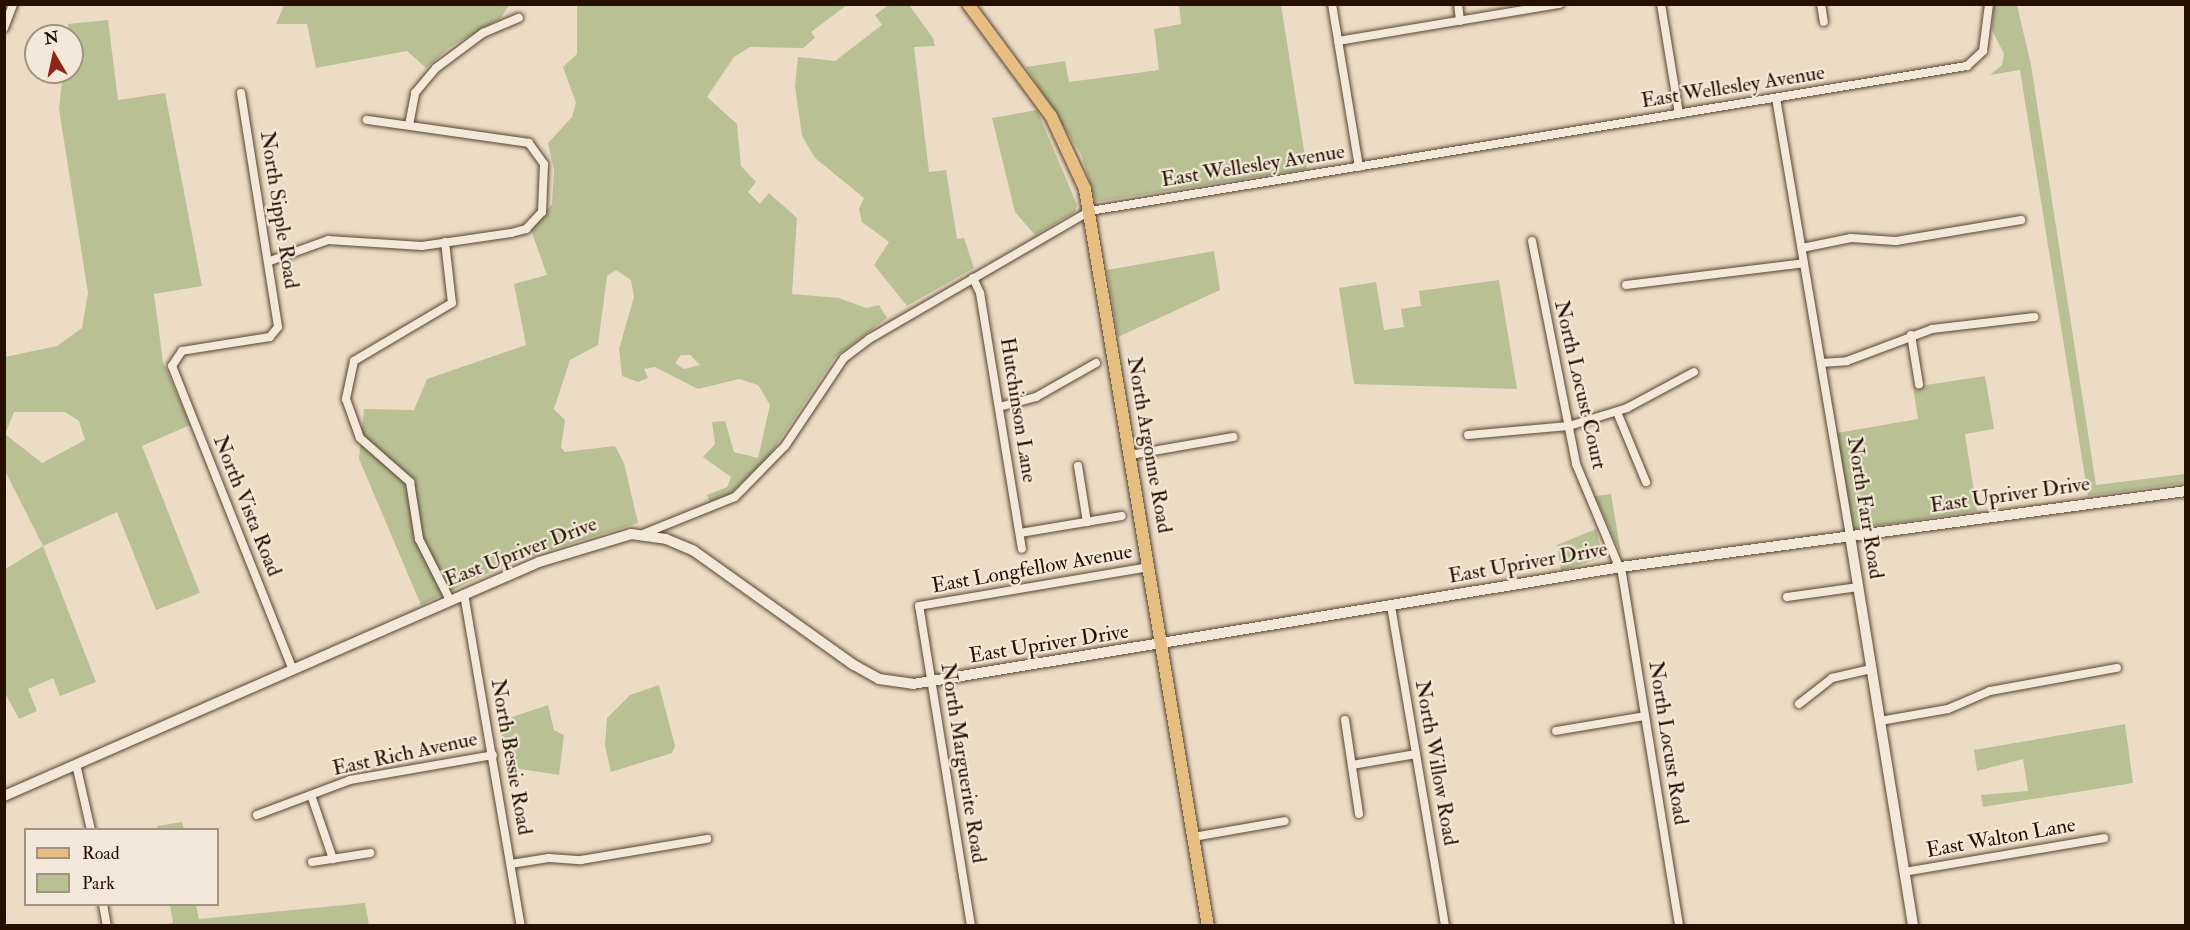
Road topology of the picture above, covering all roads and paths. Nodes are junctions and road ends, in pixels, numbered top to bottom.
1 (13, 4) edge
2 (968, 4) edge
3 (1332, 4) edge
4 (1458, 4) edge
5 (1560, 4) edge
6 (1660, 4) edge
7 (1821, 4) edge
8 (1989, 4) edge
9 (519, 18) dead end
10 (1460, 21) junction
11 (1824, 22) dead end
12 (4, 28) edge
13 (1338, 41) junction
14 (241, 93) dead end
15 (1776, 98) junction
16 (1679, 114) junction
17 (367, 120) dead end
18 (409, 125) junction
19 (1359, 167) junction
20 (1090, 211) junction
21 (2021, 220) dead end
22 (1532, 241) dead end
23 (445, 242) junction
24 (1802, 248) junction
25 (270, 261) junction
26 (1804, 263) junction
27 (973, 278) junction
28 (1626, 285) dead end
29 (2034, 317) dead end
30 (1911, 335) junction
31 (173, 357) joint
32 (1096, 363) dead end
33 (1821, 363) junction
34 (1694, 372) dead end
35 (1919, 384) dead end
36 (999, 407) junction
37 (1617, 412) junction
38 (1569, 426) junction
39 (1468, 435) dead end
40 (1233, 437) dead end
41 (1130, 455) junction
42 (1078, 466) dead end
43 (1646, 482) dead end
44 (2186, 491) edge
45 (1122, 516) dead end
46 (1087, 522) junction
47 (1020, 532) junction
48 (643, 534) junction
49 (1850, 536) junction
50 (1022, 549) dead end
51 (1150, 567) junction
52 (1620, 567) junction
53 (1858, 587) junction
54 (464, 594) junction
55 (1787, 597) dead end
56 (450, 600) junction
57 (919, 606) joint
58 (1391, 606) junction
59 (1162, 646) junction
60 (292, 668) junction
61 (2117, 668) dead end
62 (1871, 669) junction
63 (931, 683) junction
64 (1799, 705) dead end
65 (1645, 716) junction
66 (1346, 720) dead end
67 (1880, 721) junction
68 (1556, 731) dead end
69 (493, 754) junction
70 (1416, 754) junction
71 (76, 764) junction
72 (1352, 765) junction
73 (311, 795) junction
74 (4, 796) edge
75 (1359, 814) dead end
76 (257, 815) dead end
77 (1285, 821) dead end
78 (91, 828) edge
79 (1193, 837) junction
80 (2104, 838) dead end
81 (707, 839) dead end
82 (370, 853) dead end
83 (333, 859) junction
84 (312, 862) dead end
85 (511, 864) junction
86 (1904, 872) junction
87 (104, 906) edge
88 (107, 926) edge
89 (521, 926) edge
90 (971, 926) edge
91 (1208, 926) edge
92 (1445, 926) edge
93 (1679, 926) edge
94 (1913, 926) edge

1 - 12 street
2 - 20 main road, North Argonne Road
3 - 13 street
4 - 10 street
5 - 10 street
6 - 16 street
7 - 11 street
8 - 15 street, East Wellesley Avenue
9 - 18 street
10 - 13 street
13 - 19 street
14 - 25 street, North Sipple Road
15 - 16 street, East Wellesley Avenue
15 - 24 street, North Farr Road
16 - 19 street, East Wellesley Avenue
17 - 18 street
18 - 23 street
19 - 20 street, East Wellesley Avenue
20 - 27 street, East Wellesley Avenue
20 - 41 main road, North Argonne Road
21 - 24 street
22 - 38 street, North Locust Court
23 - 25 street
23 - 56 street
24 - 26 street, North Farr Road
25 - 31 street, North Sipple Road
26 - 28 street
26 - 33 street, North Farr Road
27 - 36 street, Hutchinson Lane
27 - 48 street, East Wellesley Avenue
29 - 30 street
30 - 33 street
30 - 35 street
31 - 60 street, North Vista Road
32 - 36 street
33 - 49 street, North Farr Road
34 - 37 street
36 - 47 street, Hutchinson Lane
37 - 38 street
37 - 43 street
38 - 39 street
38 - 52 street, North Locust Court
40 - 41 street
41 - 51 main road, North Argonne Road
42 - 46 street
44 - 49 street, East Upriver Drive
45 - 46 street
46 - 47 street
47 - 50 street, Hutchinson Lane
48 - 54 street, East Upriver Drive
48 - 63 street, East Upriver Drive
49 - 52 street, East Upriver Drive
49 - 53 street, North Farr Road
51 - 57 street, East Longfellow Avenue
51 - 59 main road, North Argonne Road
52 - 58 street, East Upriver Drive
52 - 65 street, North Locust Road
53 - 55 street
53 - 62 street, North Farr Road
54 - 56 street, East Upriver Drive
54 - 69 street, North Bessie Road
56 - 60 street, East Upriver Drive
57 - 63 street, North Marguerite Road
58 - 59 street, East Upriver Drive
58 - 70 street, North Willow Road
59 - 63 street, East Upriver Drive
59 - 79 main road, North Argonne Road
60 - 71 street, East Upriver Drive
61 - 67 street
62 - 64 street
62 - 67 street, North Farr Road
63 - 90 street, North Marguerite Road
65 - 68 street
65 - 93 street, North Locust Road
66 - 72 street
67 - 86 street, North Farr Road
69 - 73 street, East Rich Avenue
69 - 85 street, North Bessie Road
70 - 72 street
70 - 92 street, North Willow Road
71 - 74 street, East Upriver Drive
71 - 78 street
72 - 75 street
73 - 76 street, East Rich Avenue
73 - 83 street
77 - 79 street
79 - 91 main road, North Argonne Road
80 - 86 street, East Walton Lane
81 - 85 street
82 - 83 street
83 - 84 street
85 - 89 street, North Bessie Road
86 - 94 street, North Farr Road
87 - 88 street

